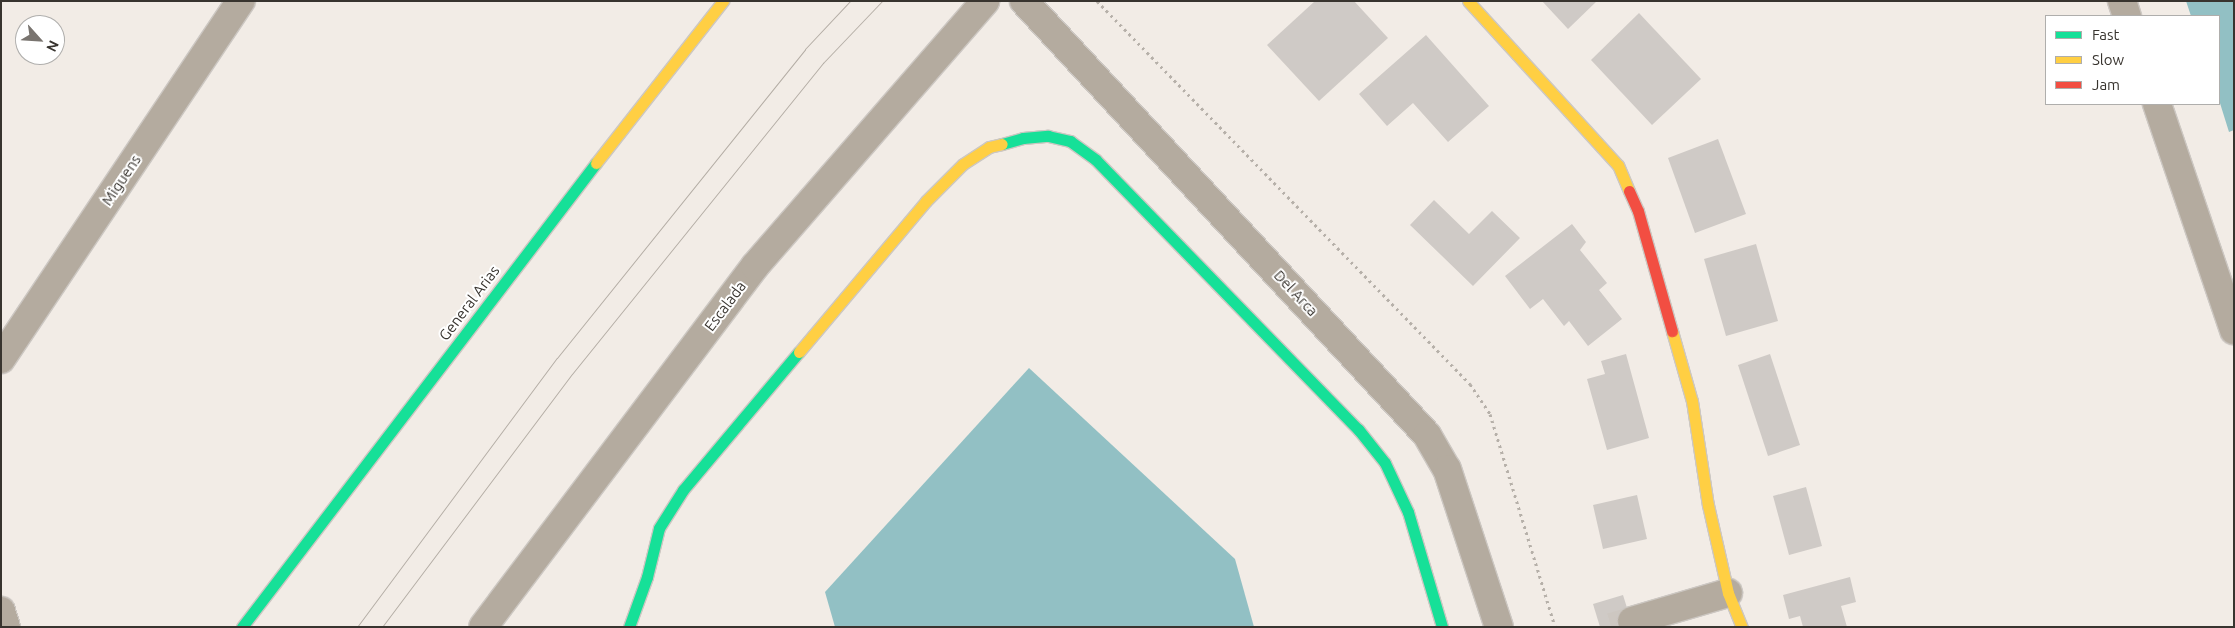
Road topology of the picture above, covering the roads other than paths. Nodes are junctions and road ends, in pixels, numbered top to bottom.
1 (242, 1) edge
2 (723, 1) edge
3 (985, 1) edge
4 (1024, 1) edge
5 (1468, 1) edge
6 (2122, 1) edge
7 (2127, 15) edge
8 (2157, 105) edge
9 (2234, 330) edge
10 (1, 358) edge
11 (1728, 593) junction
12 (1, 611) edge
13 (1632, 621) tunnel mouth
14 (494, 623) edge
15 (6, 627) edge
16 (242, 627) edge
17 (629, 627) edge
18 (1442, 627) edge
19 (1499, 627) edge
20 (1742, 627) edge

1 - 10 street, Miguens
2 - 16 street, General Arias
3 - 14 street, Escalada
4 - 19 street, Del Arca
5 - 11 street
6 - 7 street
8 - 9 street
11 - 13 street
11 - 20 street
12 - 15 street
17 - 18 street

